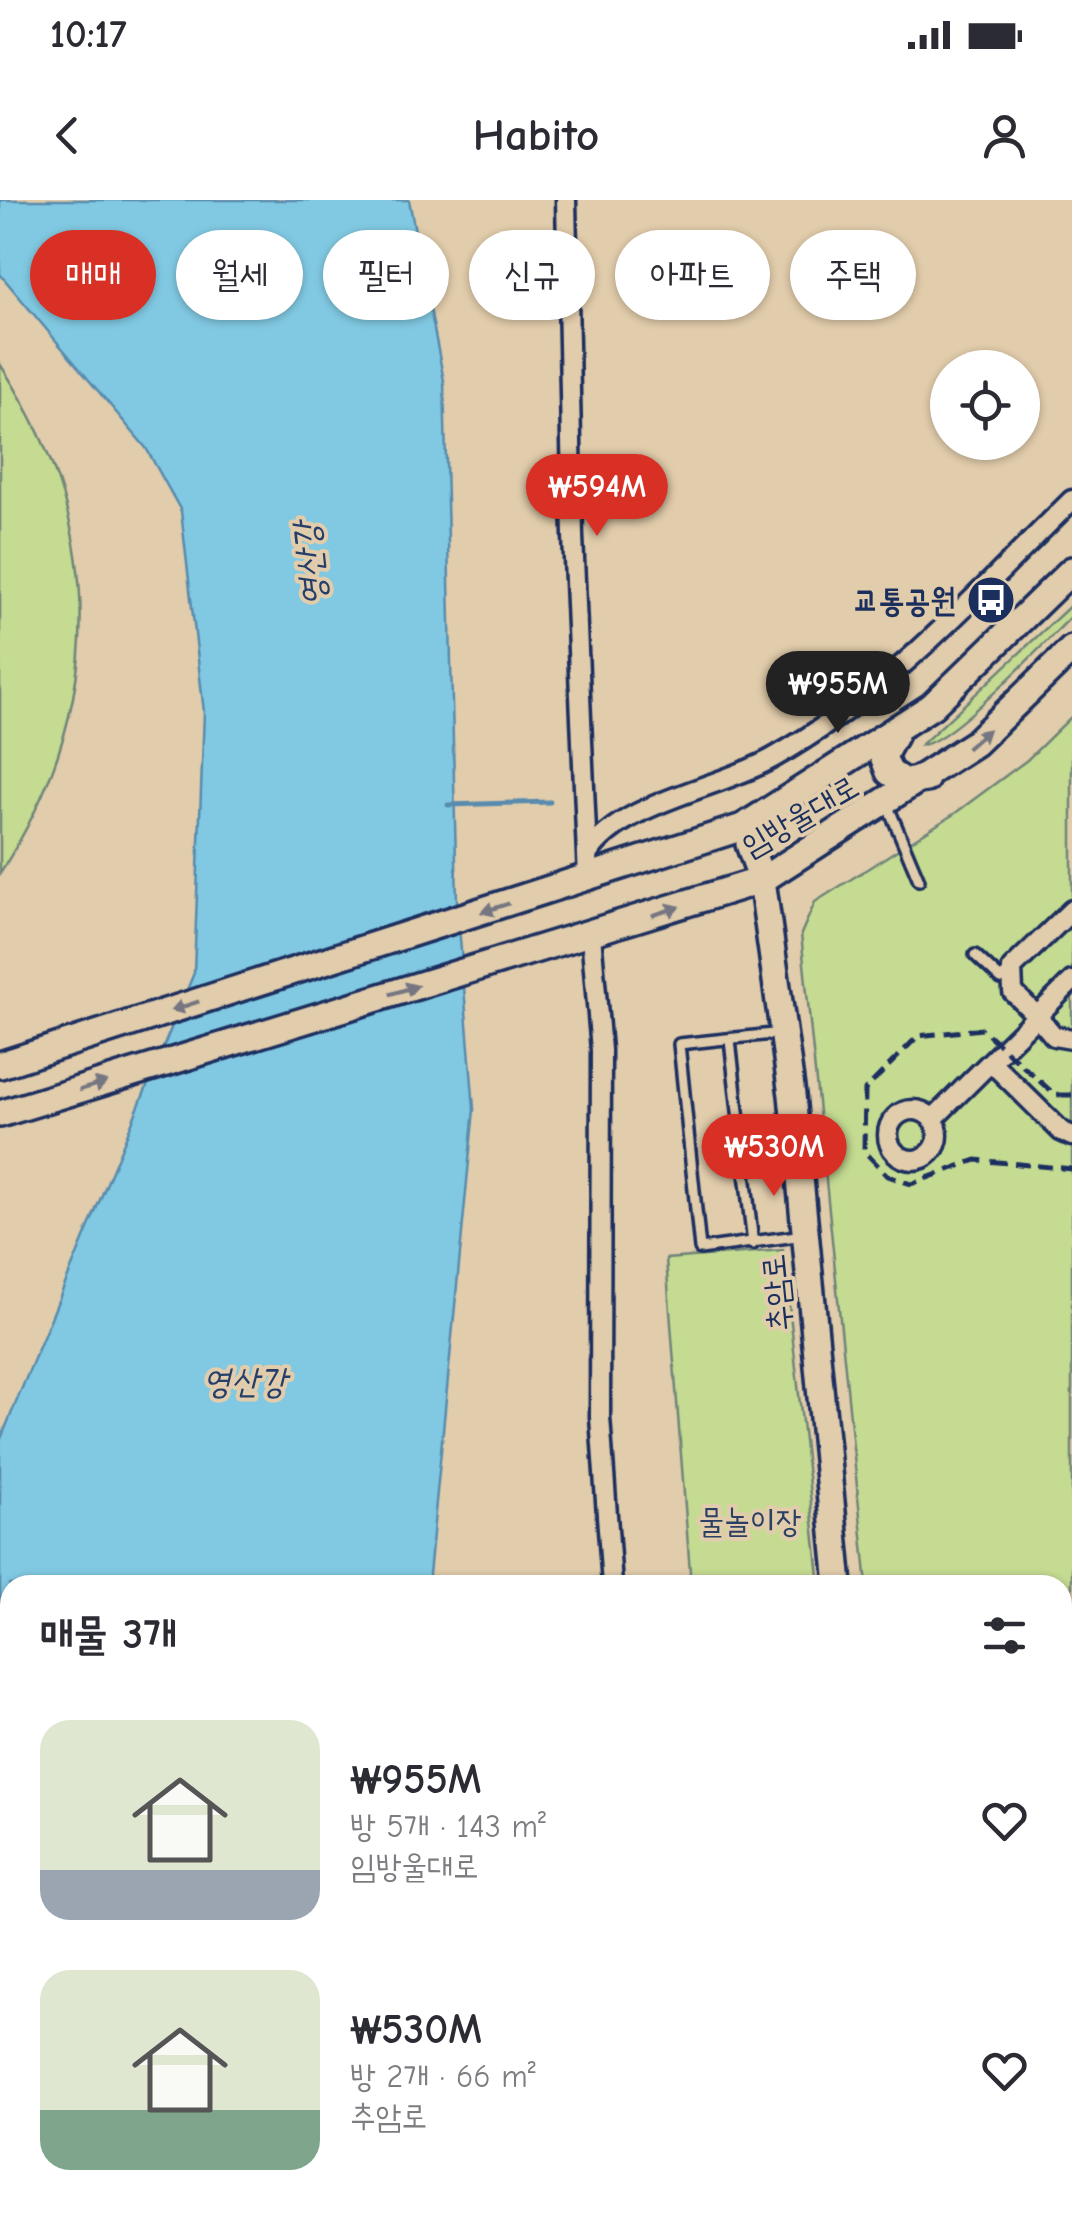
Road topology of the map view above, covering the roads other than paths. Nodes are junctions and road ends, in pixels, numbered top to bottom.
1 (566, 200) edge
2 (1072, 500) edge
3 (1072, 570) edge
4 (1072, 649) edge
5 (895, 734) junction
6 (928, 777) junction
7 (887, 803) junction
8 (755, 820) junction
9 (587, 867) junction
10 (762, 880) junction
11 (919, 880) dead end
12 (1072, 910) edge
13 (582, 937) junction
14 (976, 956) dead end
15 (1012, 968) junction
16 (1072, 981) edge
17 (1036, 1016) junction
18 (784, 1032) junction
19 (1072, 1038) edge
20 (730, 1040) junction
21 (991, 1062) junction
22 (0, 1065) edge
23 (0, 1114) edge
24 (934, 1117) dead end
25 (1072, 1136) edge
26 (804, 1235) junction
27 (752, 1244) junction
28 (611, 1575) edge
29 (837, 1575) edge

1 - 9 street
2 - 9 street
3 - 5 main road, 임방울대로
6 -> 4 main road, 임방울대로
5 - 6 main road
5 - 8 main road, 임방울대로
6 - 7 main road, 임방울대로
7 - 10 main road, 임방울대로
7 - 11 lane
8 - 9 main road, 임방울대로
8 - 10 main road, 추암로
9 -> 22 main road, 임방울대로
13 -> 10 main road, 임방울대로
10 - 18 main road, 추암로
12 - 15 street
23 -> 13 main road, 임방울대로
13 - 28 street
14 - 15 lane
15 - 17 street
16 - 17 street
17 - 19 street
17 - 21 street
18 - 20 lane
18 - 26 main road, 추암로
20 - 27 lane
20 - 27 lane
21 - 24 street
21 - 25 street
26 - 27 lane
26 - 29 main road, 추암로

